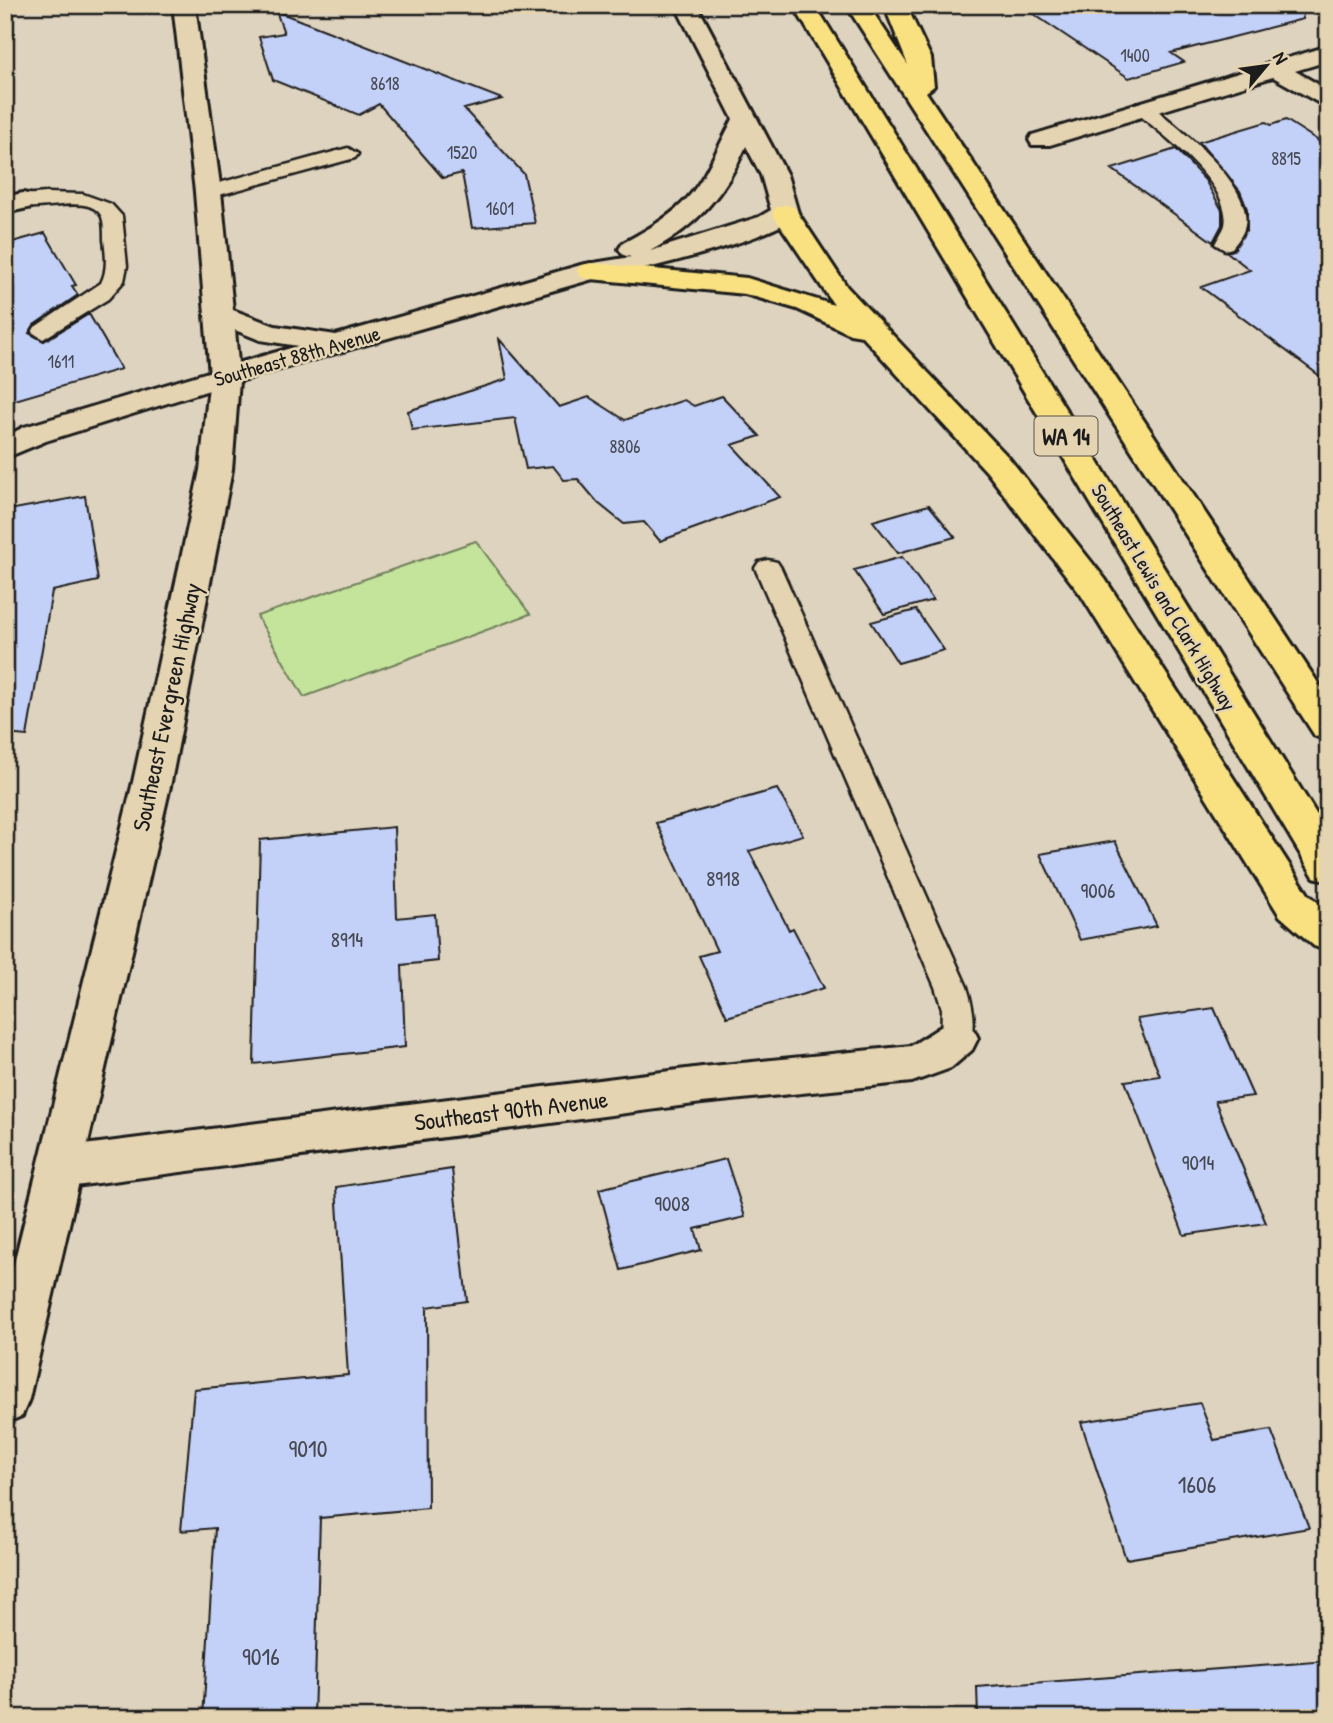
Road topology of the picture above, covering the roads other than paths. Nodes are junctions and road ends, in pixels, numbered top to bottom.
1 (184, 5) edge
2 (686, 5) edge
3 (804, 5) edge
4 (857, 5) edge
5 (895, 5) edge
6 (1328, 53) edge
7 (1276, 69) junction
8 (1328, 101) edge
9 (925, 109) junction
10 (1143, 109) junction
11 (744, 121) junction
12 (1041, 140) dead end
13 (348, 154) dead end
14 (208, 192) junction
15 (14, 203) edge
16 (785, 213) junction
17 (1224, 244) dead end
18 (591, 271) junction
19 (219, 314) junction
20 (43, 332) dead end
21 (874, 334) junction
22 (342, 343) junction
23 (225, 376) junction
24 (5, 449) edge
25 (768, 568) dead end
26 (1328, 727) edge
27 (1328, 866) edge
28 (1328, 935) edge
29 (957, 1038) joint
30 (60, 1168) junction
31 (5, 1399) edge

1 - 14 street, Southeast Evergreen Highway
2 - 11 street
3 - 27 highway, Southeast Lewis and Clark Highway / WA 14
4 - 9 highway, WA 14
5 - 9 highway
6 - 7 street
7 - 8 street
7 - 10 street
9 - 26 highway, WA 14
10 - 12 street
10 - 17 lane
11 - 16 street
11 - 18 street
13 - 14 lane
14 - 19 street, Southeast Evergreen Highway
15 - 20 lane
16 - 18 street
16 - 21 highway
18 - 21 highway
18 - 22 street, Southeast 88th Avenue
19 - 22 street
19 - 23 street, Southeast Evergreen Highway
21 - 28 highway
22 - 23 street, Southeast 88th Avenue
23 - 24 street, Southeast 88th Avenue
23 - 30 street, Southeast Evergreen Highway
25 - 29 lane
29 - 30 street, Southeast 90th Avenue
30 - 31 street, Southeast Evergreen Highway

